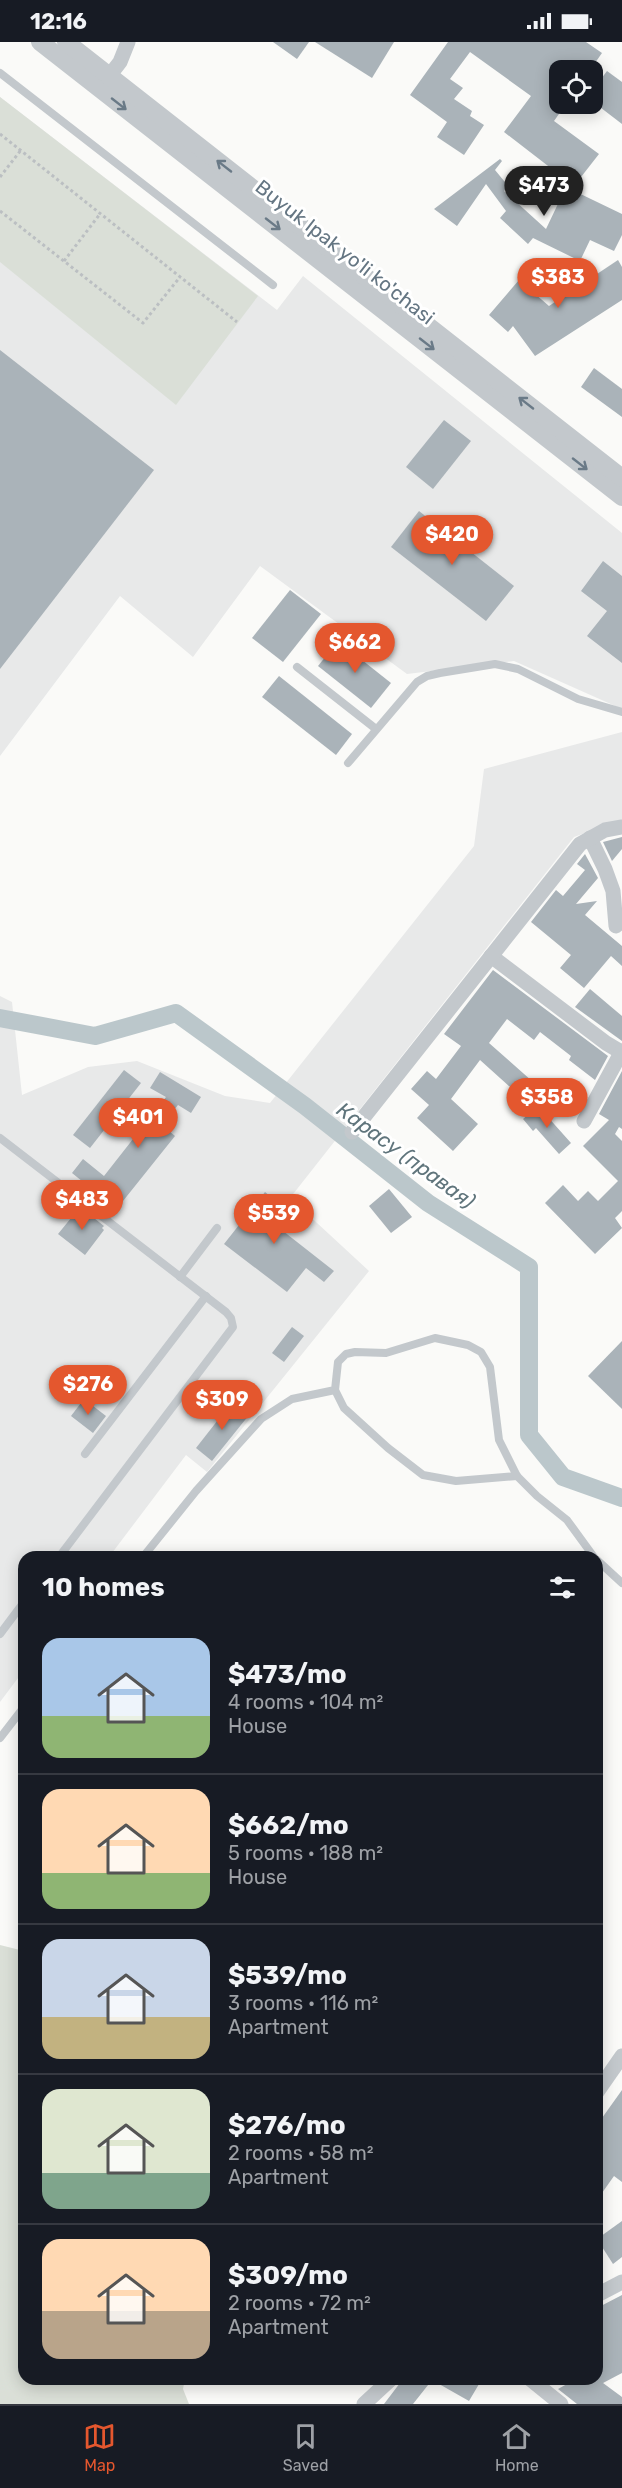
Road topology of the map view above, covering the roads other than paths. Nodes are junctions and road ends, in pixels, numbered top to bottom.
1 (40, 42) edge
2 (66, 42) edge
3 (128, 42) edge
4 (0, 74) edge
5 (104, 82) junction
6 (273, 285) dead end
7 (622, 478) edge
8 (622, 497) edge
9 (297, 667) dead end
10 (622, 712) edge
11 (376, 729) junction
12 (348, 763) dead end
13 (622, 827) edge
14 (590, 838) junction
15 (616, 926) dead end
16 (491, 956) junction
17 (622, 1051) edge
18 (584, 1121) dead end
19 (352, 1132) dead end
20 (0, 1138) edge
21 (217, 1228) dead end
22 (180, 1276) junction
23 (206, 1296) junction
24 (335, 1390) junction
25 (85, 1454) dead end
26 (517, 1476) junction
27 (64, 1551) edge
28 (147, 1551) edge
29 (591, 1551) edge
30 (603, 1565) edge
31 (622, 1583) edge
32 (18, 1610) edge
33 (0, 1634) edge
34 (18, 1715) edge
35 (0, 1738) edge
36 (622, 2055) edge
37 (603, 2083) edge
38 (622, 2282) edge
39 (603, 2292) edge
40 (385, 2385) edge
41 (537, 2385) edge
42 (364, 2404) edge
43 (561, 2404) edge

1 - 5 street, Buyuk Ipak yo'li ko'chasi
2 - 5 street, Buyuk Ipak yo'li ko'chasi
3 - 5 street
4 - 6 lane
7 -> 5 street, Buyuk Ipak yo'li ko'chasi
5 -> 8 street, Buyuk Ipak yo'li ko'chasi
9 - 11 lane
10 - 11 lane
11 - 12 lane
13 - 14 street
14 - 15 street
14 - 16 street
16 - 17 street
16 - 19 street
17 - 18 street
20 - 22 lane
21 - 22 lane
22 - 23 lane
23 - 25 lane
23 - 27 lane
24 - 26 lane
24 - 26 lane
24 - 28 lane
26 - 29 lane
30 - 31 lane
32 - 33 lane
34 - 35 lane
36 - 37 street
38 - 39 street
40 - 42 street
41 - 43 street

